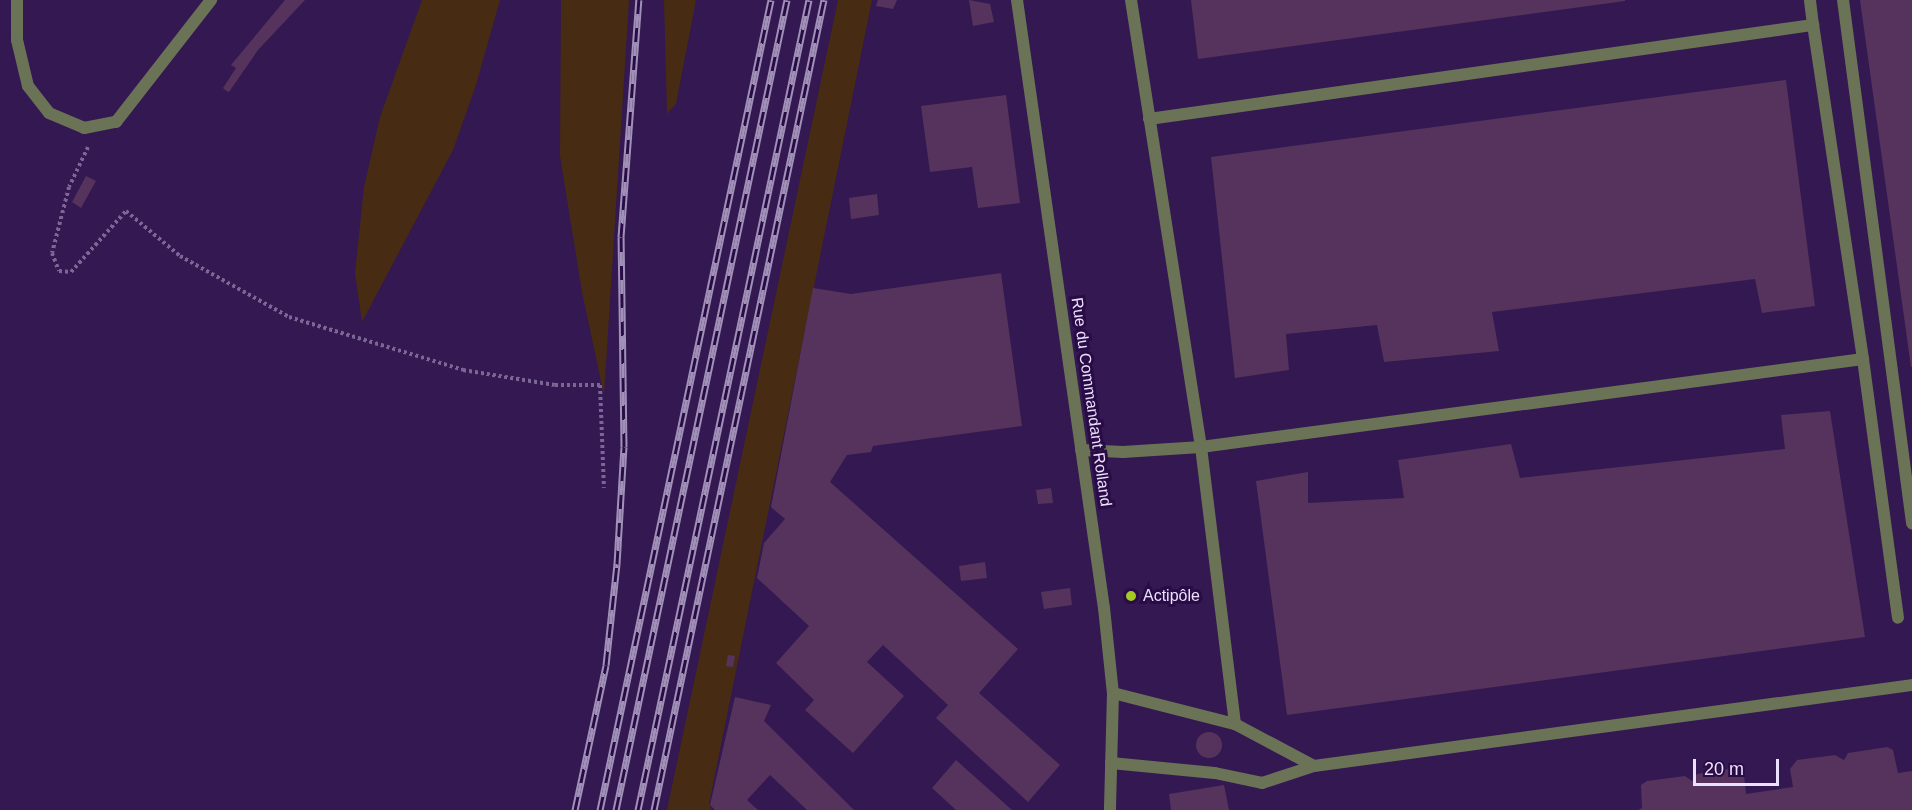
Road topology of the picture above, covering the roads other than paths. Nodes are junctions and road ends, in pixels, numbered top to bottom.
1 (17, 0) edge
2 (211, 0) edge
3 (1017, 0) edge
4 (1131, 0) edge
5 (1810, 0) edge
6 (1843, 0) edge
7 (1813, 26) junction
8 (1149, 119) junction
9 (1863, 359) junction
10 (1201, 447) junction
11 (1081, 450) junction
12 (1912, 522) edge
13 (1898, 618) dead end
14 (1912, 685) edge
15 (1113, 693) junction
16 (1235, 724) junction
17 (1111, 763) junction
18 (1314, 766) junction
19 (1110, 810) edge

1 - 2 street
3 - 11 street, Rue du Commandant Rolland
4 - 8 street
5 - 7 street
6 - 12 street
7 - 8 street
7 - 9 street
8 - 10 street
9 - 10 street
9 - 13 street
10 - 11 street
10 - 16 street
11 - 15 street, Rue du Commandant Rolland
14 - 18 street
15 - 16 street
15 - 17 street, Rue du Commandant Rolland
16 - 18 street
17 - 18 street
17 - 19 street, Rue du Commandant Rolland

